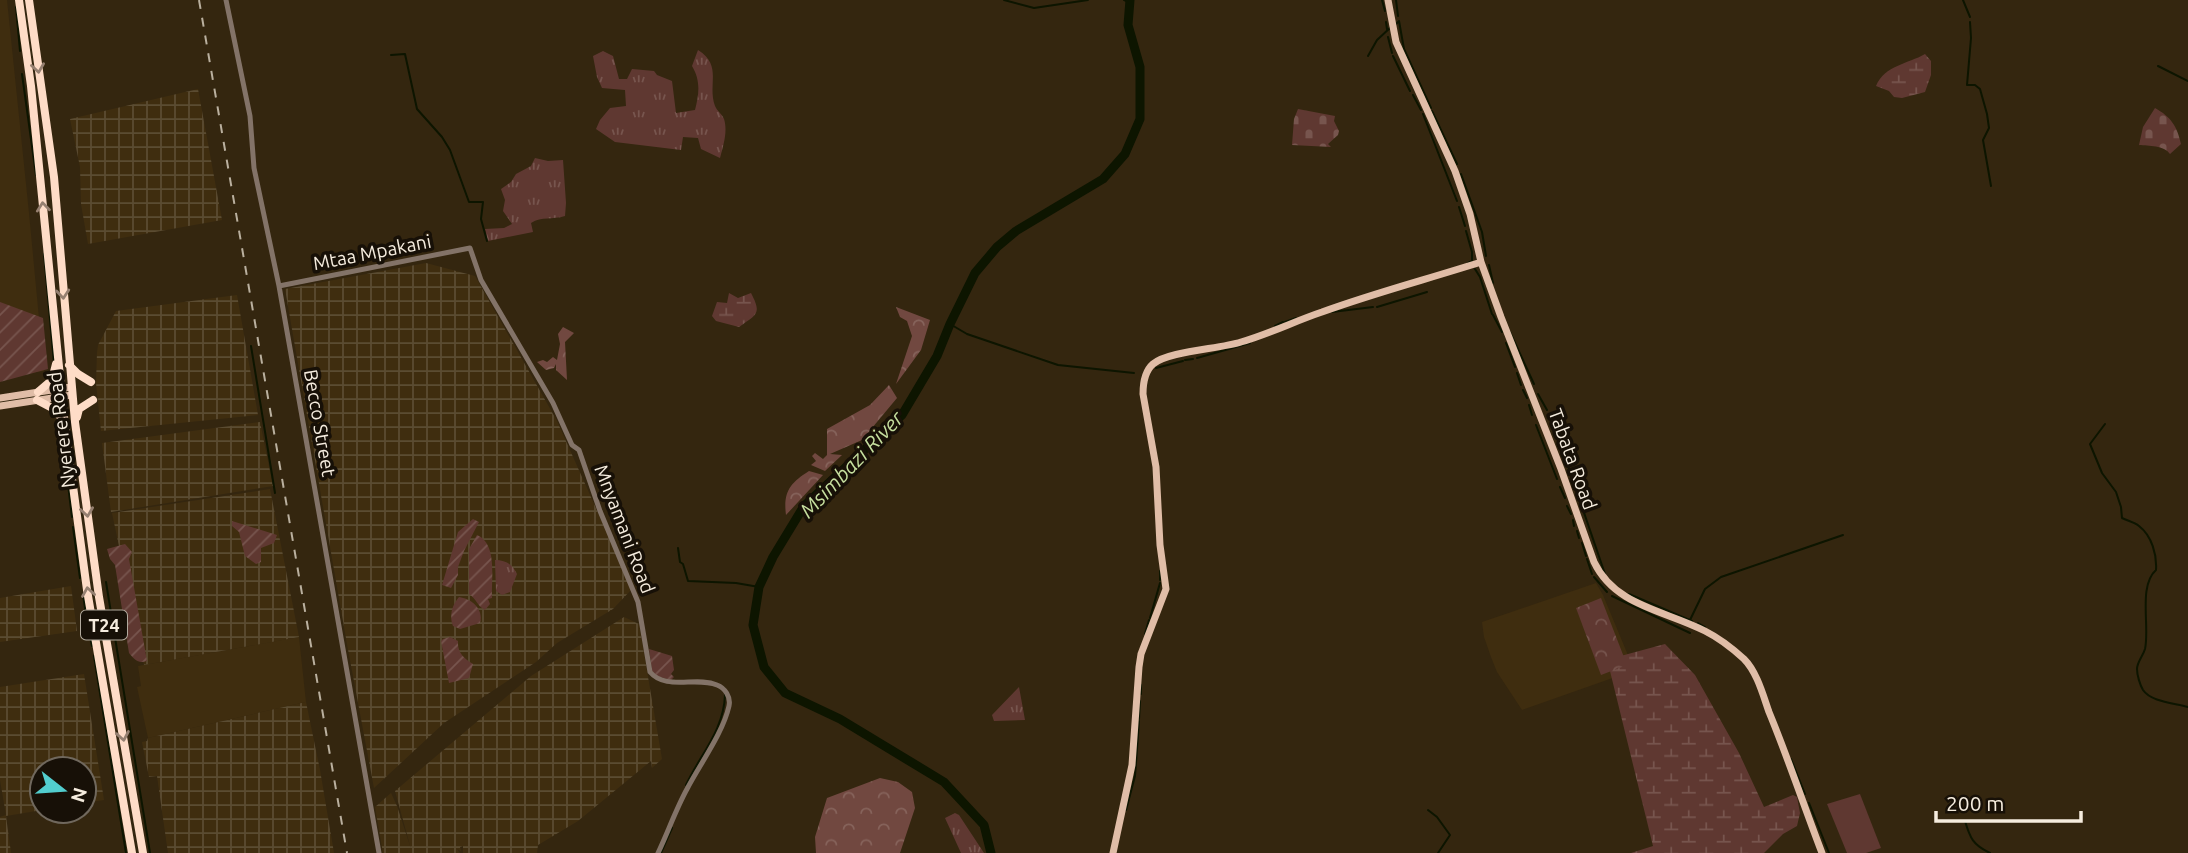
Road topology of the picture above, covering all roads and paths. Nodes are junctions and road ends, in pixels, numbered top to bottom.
1 (19, 0) edge
2 (29, 0) edge
3 (226, 0) edge
4 (1388, 0) edge
5 (470, 248) joint
6 (1481, 262) junction
7 (279, 286) junction
8 (58, 355) junction
9 (69, 365) junction
10 (92, 382) dead end
11 (71, 391) junction
12 (61, 392) junction
13 (37, 396) junction
14 (0, 398) edge
15 (93, 400) dead end
16 (0, 407) edge
17 (75, 422) junction
18 (65, 427) junction
19 (132, 853) edge
20 (143, 853) edge
21 (379, 853) edge
22 (658, 853) edge
23 (1113, 853) edge
24 (1822, 853) edge

8 -> 1 highway, Nyerere Road / T24
2 -> 9 highway, Nyerere Road / T24
3 - 7 street, Becco Street
4 - 6 main road, Tabata Road
5 - 7 street, Mtaa Mpakani
5 - 22 street, Mnyamani Road
6 - 23 main road
6 - 24 main road, Tabata Road
7 - 21 street, Becco Street
8 - 12 highway, Nyerere Road / T24
8 - 13 highway
9 - 10 highway
9 - 11 highway, Nyerere Road / T24
11 - 12 main road
11 - 17 highway, Nyerere Road / T24
12 - 13 main road
12 - 18 highway, Nyerere Road / T24
13 - 14 main road
13 - 16 main road
13 - 18 highway
15 - 17 highway
17 -> 20 highway, Nyerere Road / T24
19 -> 18 highway, Nyerere Road / T24

